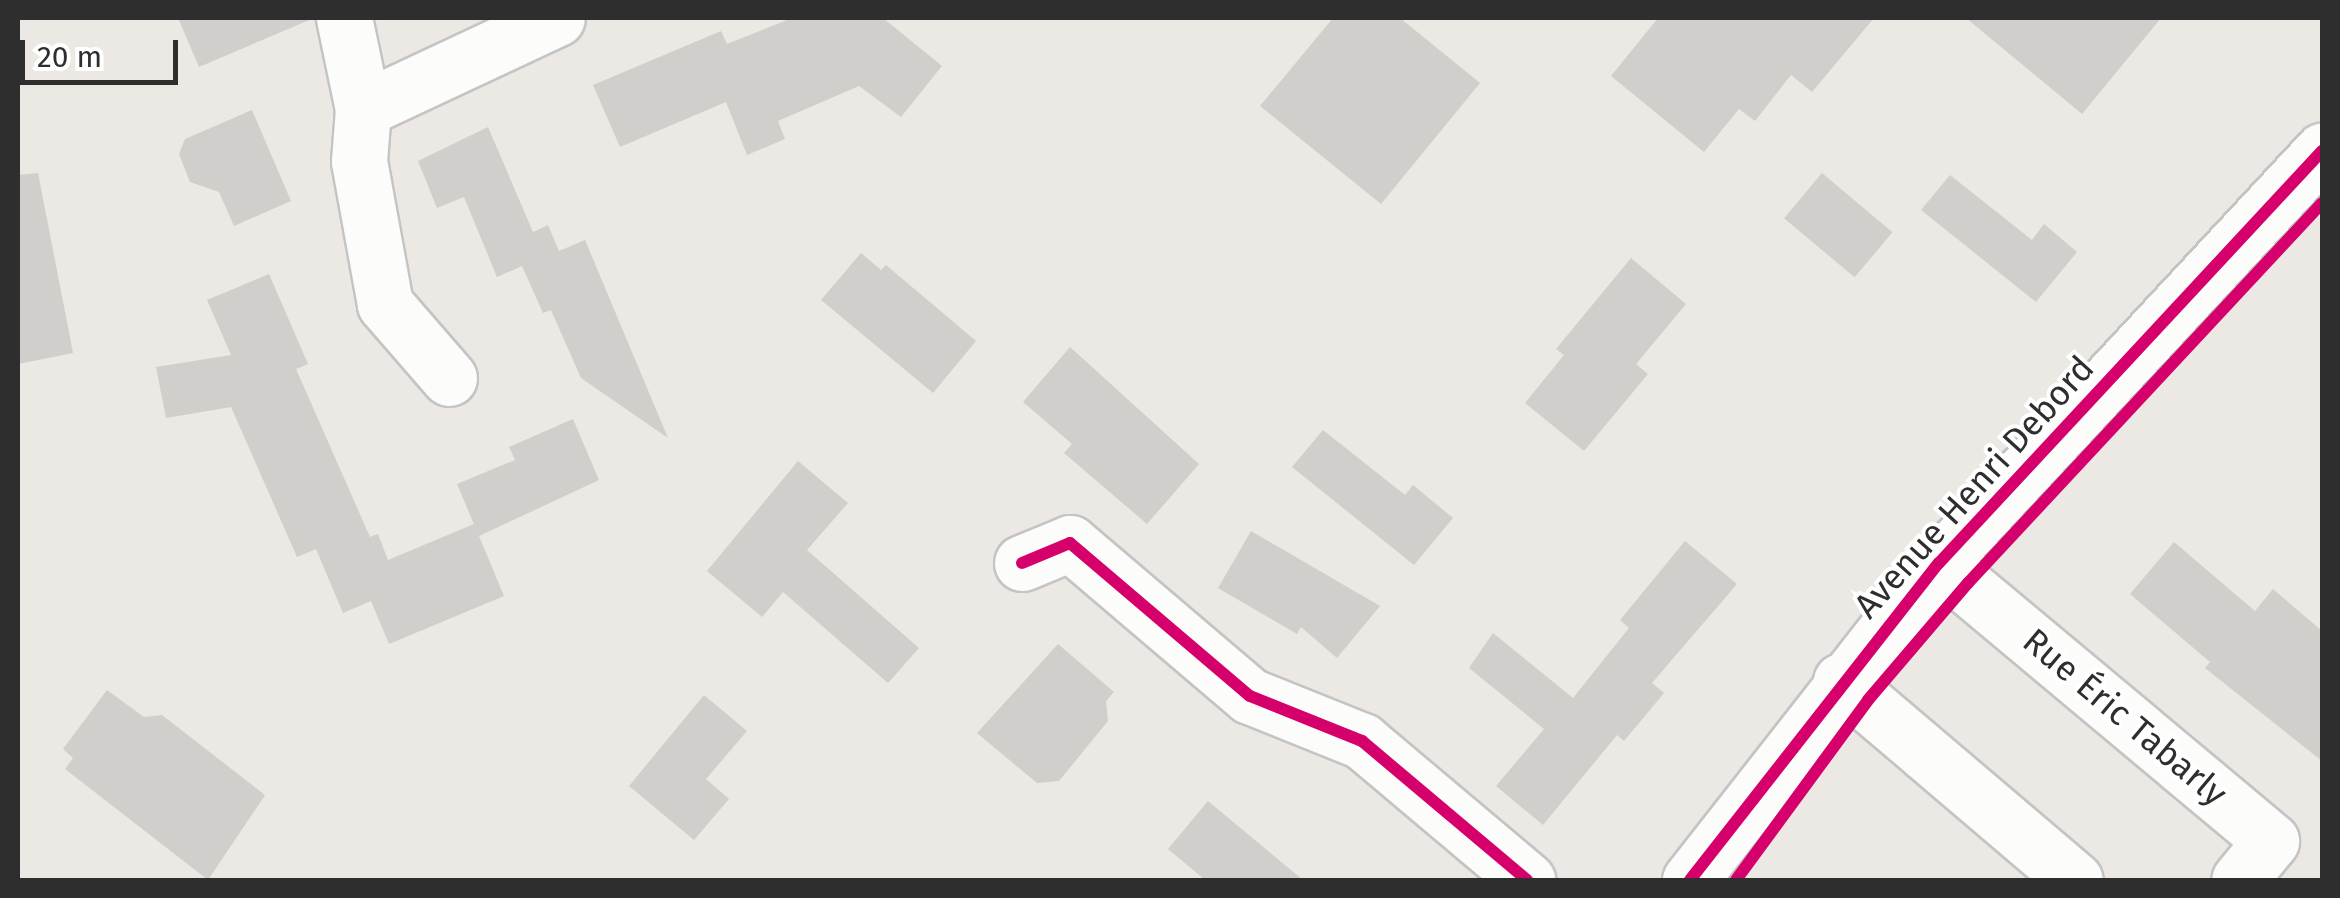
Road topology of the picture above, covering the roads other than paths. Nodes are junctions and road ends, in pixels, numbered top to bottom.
1 (344, 18) edge
2 (557, 18) edge
3 (363, 108) junction
4 (2322, 150) edge
5 (449, 378) dead end
6 (1022, 563) dead end
7 (1939, 564) junction
8 (1841, 680) junction
9 (1527, 880) edge
10 (1690, 880) edge
11 (2075, 880) edge
12 (2239, 880) edge

1 - 3 street
2 - 3 street
3 - 5 street
4 - 7 street, Avenue Henri Debord
6 - 9 street
7 - 8 street, Avenue Henri Debord
7 - 12 street, Rue Éric Tabarly
8 - 10 street, Avenue Henri Debord
8 - 11 street

